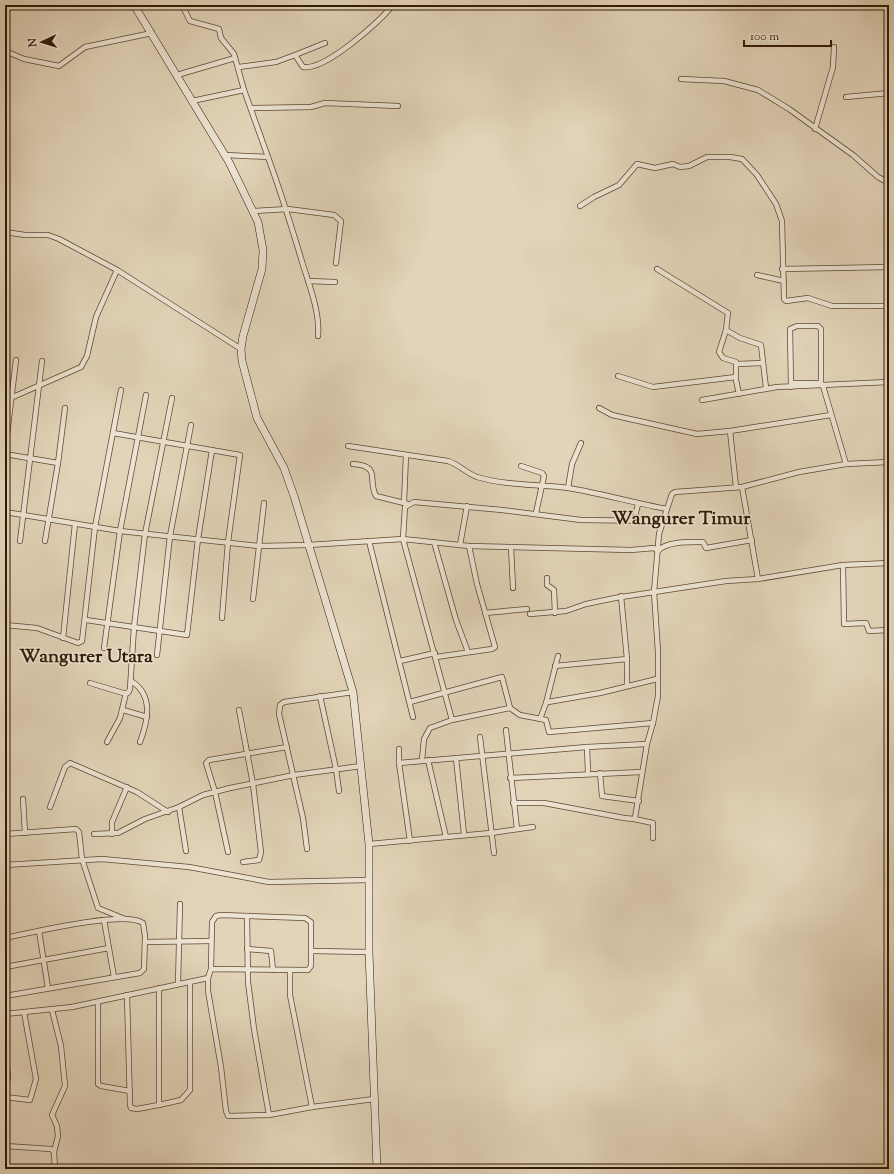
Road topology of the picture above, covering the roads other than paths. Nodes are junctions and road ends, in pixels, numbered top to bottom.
1 (134, 5) edge
2 (182, 5) edge
3 (394, 5) edge
4 (152, 33) junction
5 (325, 43) dead end
6 (834, 48) dead end
7 (5, 51) edge
8 (295, 55) junction
9 (235, 58) junction
10 (238, 67) junction
11 (178, 75) junction
12 (681, 79) dead end
13 (244, 90) junction
14 (889, 93) edge
15 (846, 97) dead end
16 (192, 101) junction
17 (398, 106) dead end
18 (251, 108) junction
19 (815, 130) junction
20 (225, 155) junction
21 (268, 157) junction
22 (889, 183) edge
23 (580, 206) dead end
24 (288, 209) junction
25 (254, 211) junction
26 (5, 232) edge
27 (336, 263) dead end
28 (889, 267) edge
29 (782, 269) junction
30 (117, 270) junction
31 (657, 270) dead end
32 (756, 275) dead end
33 (308, 281) junction
34 (784, 281) junction
35 (335, 282) dead end
36 (889, 306) edge
37 (726, 330) junction
38 (318, 336) dead end
39 (241, 349) junction
40 (16, 360) dead end
41 (42, 361) dead end
42 (763, 363) junction
43 (737, 364) junction
44 (618, 376) dead end
45 (736, 377) junction
46 (889, 382) edge
47 (41, 384) junction
48 (791, 385) junction
49 (823, 386) junction
50 (766, 388) junction
51 (121, 390) dead end
52 (739, 394) junction
53 (146, 395) dead end
54 (5, 396) edge
55 (13, 397) junction
56 (172, 398) dead end
57 (702, 400) dead end
58 (65, 408) dead end
59 (599, 408) dead end
60 (831, 415) junction
61 (191, 425) dead end
62 (730, 431) junction
63 (113, 433) junction
64 (138, 438) junction
65 (163, 442) junction
66 (581, 443) dead end
67 (187, 445) junction
68 (348, 446) dead end
69 (212, 450) junction
70 (5, 452) edge
71 (406, 455) junction
72 (31, 458) junction
73 (889, 462) edge
74 (58, 463) junction
75 (353, 464) dead end
76 (846, 464) junction
77 (521, 466) dead end
78 (541, 487) junction
79 (736, 487) junction
80 (742, 487) junction
81 (568, 488) junction
82 (264, 503) dead end
83 (406, 503) junction
84 (638, 504) junction
85 (467, 506) junction
86 (667, 509) junction
87 (5, 512) edge
88 (536, 513) junction
89 (23, 515) junction
90 (48, 519) junction
91 (634, 521) junction
92 (663, 521) junction
93 (75, 524) junction
94 (95, 527) junction
95 (120, 531) junction
96 (145, 534) junction
97 (170, 536) junction
98 (198, 539) junction
99 (402, 539) junction
100 (752, 540) junction
101 (20, 541) dead end
102 (45, 541) dead end
103 (369, 541) junction
104 (228, 542) junction
105 (434, 542) junction
106 (460, 545) junction
107 (259, 546) junction
108 (308, 546) junction
109 (469, 546) junction
110 (511, 547) junction
111 (658, 551) junction
112 (889, 563) edge
113 (843, 565) junction
114 (547, 578) dead end
115 (758, 579) junction
116 (513, 588) dead end
117 (654, 592) junction
118 (621, 596) junction
119 (253, 599) dead end
120 (527, 609) dead end
121 (555, 612) junction
122 (485, 613) junction
123 (530, 614) dead end
124 (222, 618) dead end
125 (86, 620) junction
126 (5, 624) edge
127 (108, 624) junction
128 (134, 627) junction
129 (889, 630) edge
130 (160, 631) junction
131 (63, 638) junction
132 (104, 648) dead end
133 (468, 652) junction
134 (436, 655) junction
135 (157, 656) dead end
136 (558, 656) dead end
137 (627, 659) junction
138 (400, 661) junction
139 (556, 666) junction
140 (657, 679) junction
141 (131, 681) junction
142 (90, 683) dead end
143 (627, 686) junction
144 (353, 692) junction
145 (445, 692) junction
146 (126, 693) junction
147 (320, 696) junction
148 (410, 702) junction
149 (546, 702) junction
150 (510, 708) junction
151 (122, 710) junction
152 (239, 710) dead end
153 (414, 717) dead end
154 (148, 718) junction
155 (540, 719) junction
156 (452, 720) junction
157 (653, 723) junction
158 (506, 730) dead end
159 (480, 737) dead end
160 (107, 742) dead end
161 (140, 742) dead end
162 (647, 744) junction
163 (287, 747) junction
164 (587, 747) junction
165 (399, 749) dead end
166 (247, 753) junction
167 (508, 753) junction
168 (482, 757) junction
169 (456, 758) junction
170 (422, 760) junction
171 (428, 760) junction
172 (399, 763) junction
173 (361, 766) junction
174 (336, 769) junction
175 (642, 772) junction
176 (588, 773) junction
177 (600, 773) junction
178 (294, 775) junction
179 (510, 778) junction
180 (253, 784) junction
181 (127, 787) junction
182 (339, 791) dead end
183 (215, 792) junction
184 (23, 799) dead end
185 (638, 800) junction
186 (513, 804) junction
187 (50, 806) dead end
188 (179, 807) junction
189 (168, 812) junction
190 (634, 819) junction
191 (532, 827) dead end
192 (517, 830) junction
193 (25, 832) junction
194 (491, 833) junction
195 (5, 834) edge
196 (94, 834) dead end
197 (112, 834) junction
198 (464, 834) junction
199 (446, 837) junction
200 (653, 838) dead end
201 (410, 841) junction
202 (369, 844) junction
203 (307, 849) dead end
204 (186, 851) dead end
205 (228, 852) dead end
206 (494, 853) dead end
207 (82, 859) junction
208 (243, 862) dead end
209 (5, 865) edge
210 (369, 880) junction
211 (180, 904) dead end
212 (247, 916) junction
213 (104, 920) junction
214 (126, 920) junction
215 (39, 931) junction
216 (5, 938) edge
217 (211, 941) junction
218 (145, 942) junction
219 (179, 942) junction
220 (109, 948) junction
221 (247, 949) junction
222 (312, 951) junction
223 (369, 952) junction
224 (43, 961) junction
225 (5, 967) edge
226 (211, 969) junction
227 (247, 970) junction
228 (274, 970) junction
229 (290, 970) junction
230 (114, 977) junction
231 (208, 978) junction
232 (190, 982) junction
233 (178, 984) junction
234 (48, 988) junction
235 (159, 988) junction
236 (127, 995) junction
237 (5, 996) edge
238 (98, 1002) junction
239 (52, 1010) junction
240 (24, 1012) junction
241 (5, 1014) edge
242 (5, 1040) edge
243 (8, 1079) dead end
244 (130, 1092) junction
245 (5, 1097) edge
246 (374, 1099) junction
247 (159, 1105) junction
248 (312, 1107) junction
249 (269, 1114) junction
250 (5, 1138) edge
251 (5, 1146) edge
252 (54, 1152) junction
253 (6, 1169) edge
254 (55, 1169) edge
255 (377, 1169) edge

1 - 4 street
2 - 9 street
3 - 8 street
4 - 7 street
4 - 11 street
5 - 8 street
6 - 19 street
8 - 10 street
9 - 10 street
9 - 11 street
10 - 13 street
11 - 16 street
12 - 19 street
13 - 16 street
13 - 18 street
14 - 15 street
16 - 20 street
17 - 18 street
18 - 21 street
19 - 22 street
20 - 21 street
20 - 25 street
21 - 24 street
23 - 29 street
24 - 25 street
24 - 27 street
24 - 33 street
25 - 39 street
26 - 30 street
28 - 29 street
29 - 34 street
30 - 39 street
30 - 47 street
31 - 37 street
32 - 34 street
33 - 35 street
33 - 38 street
34 - 36 street
37 - 42 street
37 - 43 street
39 - 108 street
40 - 55 street
41 - 47 street
42 - 43 street
42 - 50 street
43 - 45 street
44 - 45 street
45 - 52 street
46 - 49 street
47 - 55 street
47 - 72 street
48 - 48 street
48 - 49 street
48 - 50 street
49 - 60 street
50 - 52 street
51 - 63 street
52 - 57 street
53 - 64 street
54 - 55 street
55 - 70 street
56 - 65 street
58 - 74 street
59 - 62 street
60 - 62 street
60 - 76 street
61 - 67 street
62 - 79 street
63 - 64 street
63 - 94 street
64 - 65 street
64 - 95 street
65 - 67 street
65 - 96 street
66 - 81 street
67 - 69 street
67 - 97 street
68 - 71 street
69 - 98 street
69 - 104 street
70 - 72 street
71 - 78 street
71 - 83 street
72 - 74 street
72 - 89 street
73 - 76 street
74 - 90 street
75 - 83 street
76 - 80 street
77 - 78 street
78 - 81 street
78 - 88 street
79 - 80 street
79 - 86 street
80 - 100 street
81 - 84 street
82 - 107 street
83 - 85 street
83 - 99 street
84 - 86 street
84 - 91 street
85 - 88 street
85 - 106 street
86 - 92 street
87 - 89 street
88 - 91 street
89 - 90 street
89 - 101 street
90 - 93 street
90 - 102 street
91 - 92 street
92 - 111 street
93 - 94 street
93 - 131 street
94 - 95 street
94 - 125 street
95 - 96 street
95 - 127 street
96 - 97 street
96 - 128 street
97 - 98 street
97 - 130 street
98 - 104 street
98 - 130 street
99 - 103 street
99 - 105 street
99 - 134 street
100 - 111 street
100 - 115 street
103 - 108 street
103 - 138 street
104 - 107 street
104 - 124 street
105 - 106 street
105 - 133 street
106 - 109 street
107 - 108 street
107 - 119 street
108 - 144 street
109 - 110 street
109 - 122 street
110 - 111 street
110 - 116 street
111 - 117 street
112 - 113 street
113 - 115 street
113 - 129 street
114 - 121 street
115 - 117 street
117 - 118 street
117 - 140 street
118 - 121 street
118 - 137 street
120 - 122 street
121 - 123 street
122 - 133 street
125 - 127 street
125 - 131 street
126 - 131 street
127 - 128 street
127 - 132 street
128 - 130 street
128 - 141 street
130 - 135 street
133 - 134 street
134 - 138 street
134 - 145 street
136 - 139 street
137 - 139 street
137 - 143 street
138 - 148 street
139 - 149 street
140 - 143 street
140 - 157 street
141 - 146 street
141 - 154 street
142 - 146 street
143 - 149 street
144 - 147 street
144 - 173 street
145 - 148 street
145 - 150 street
145 - 156 street
146 - 151 street
147 - 163 street
147 - 174 street
148 - 153 street
149 - 155 street
150 - 155 street
150 - 156 street
151 - 154 street
151 - 160 street
152 - 166 street
154 - 161 street
155 - 157 street
156 - 170 street
157 - 162 street
158 - 167 street
159 - 168 street
162 - 164 street
162 - 175 street
163 - 166 street
163 - 178 street
164 - 167 street
164 - 176 street
165 - 172 street
166 - 180 street
166 - 183 street
167 - 168 street
167 - 179 street
168 - 169 street
168 - 194 street
169 - 171 street
169 - 198 street
170 - 171 street
170 - 172 street
171 - 199 street
172 - 201 street
173 - 174 street
173 - 202 street
174 - 178 street
174 - 182 street
175 - 177 street
175 - 185 street
176 - 177 street
176 - 179 street
177 - 185 street
178 - 180 street
178 - 203 street
179 - 186 street
180 - 183 street
180 - 208 street
181 - 187 street
181 - 189 street
181 - 197 street
183 - 188 street
183 - 205 street
184 - 193 street
185 - 190 street
186 - 190 street
186 - 192 street
188 - 189 street
188 - 204 street
189 - 197 street
190 - 200 street
191 - 192 street
192 - 194 street
193 - 195 street
193 - 207 street
194 - 198 street
194 - 206 street
196 - 197 street
198 - 199 street
199 - 201 street
201 - 202 street
202 - 210 street
207 - 209 street
207 - 210 street
207 - 214 street
210 - 223 street
211 - 219 street
212 - 217 street
212 - 221 street
212 - 222 street
213 - 214 street
213 - 215 street
213 - 220 street
214 - 218 street
215 - 216 street
215 - 224 street
217 - 219 street
217 - 226 street
218 - 219 street
218 - 230 street
219 - 233 street
220 - 224 street
220 - 230 street
221 - 227 street
221 - 228 street
222 - 223 street
222 - 229 street
223 - 246 street
224 - 225 street
224 - 234 street
226 - 227 street
226 - 231 street
227 - 228 street
227 - 249 street
228 - 229 street
229 - 248 street
230 - 234 street
231 - 232 street
231 - 249 street
232 - 233 street
232 - 247 street
233 - 235 street
234 - 237 street
235 - 236 street
235 - 247 street
236 - 238 street
236 - 244 street
238 - 239 street
238 - 244 street
239 - 240 street
239 - 252 street
240 - 241 street
240 - 245 street
242 - 243 street
244 - 247 street
246 - 248 street
246 - 255 street
248 - 249 street
250 - 251 street
251 - 252 street
251 - 253 street
252 - 254 street

